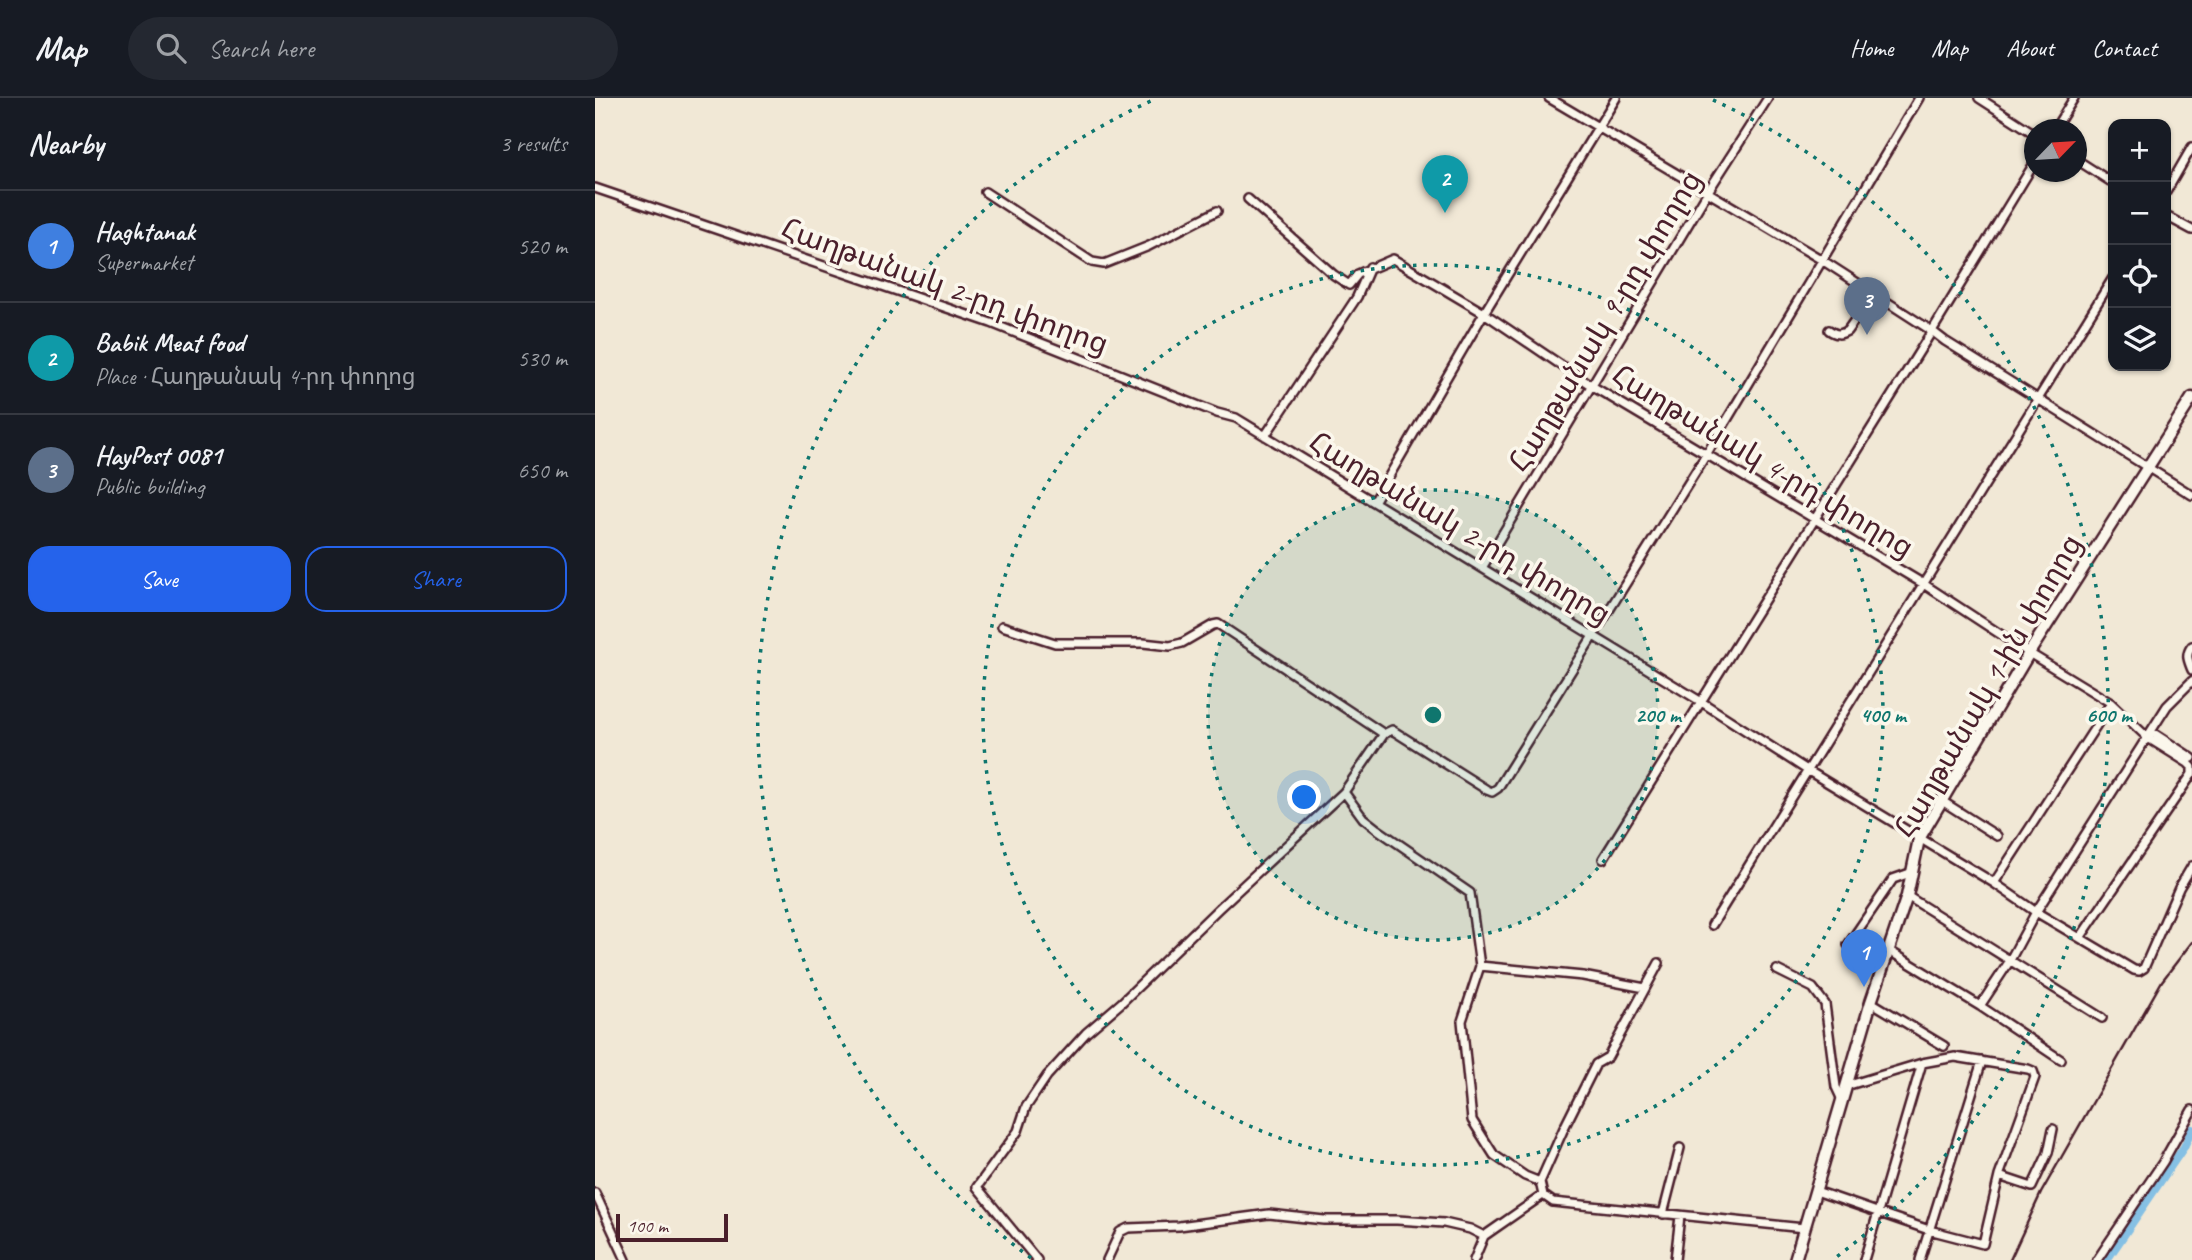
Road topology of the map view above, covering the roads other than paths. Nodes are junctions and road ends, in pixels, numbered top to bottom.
1 (1549, 98) edge
2 (1616, 98) edge
3 (1768, 98) edge
4 (1919, 98) edge
5 (1979, 98) edge
6 (2074, 98) edge
7 (2062, 119) edge
8 (1598, 127) junction
9 (2024, 127) edge
10 (2192, 147) edge
11 (2087, 166) edge
12 (2024, 180) edge
13 (2111, 182) edge
14 (2171, 183) edge
15 (595, 188) edge
16 (985, 191) dead end
17 (1707, 192) junction
18 (1248, 200) dead end
19 (1217, 211) dead end
20 (2171, 219) edge
21 (2192, 230) edge
22 (1822, 260) junction
23 (1371, 267) junction
24 (2108, 286) edge
25 (1874, 293) junction
26 (1484, 313) junction
27 (1829, 330) dead end
28 (1932, 331) junction
29 (1593, 386) junction
30 (2039, 398) junction
31 (2192, 398) edge
32 (1265, 436) junction
33 (1706, 455) junction
34 (2148, 468) junction
35 (2192, 495) edge
36 (1374, 502) junction
37 (1815, 520) junction
38 (1482, 568) junction
39 (1922, 583) junction
40 (1002, 626) dead end
41 (1593, 636) junction
42 (2192, 646) edge
43 (2029, 653) junction
44 (2192, 670) edge
45 (2192, 681) edge
46 (1700, 701) junction
47 (2111, 703) junction
48 (1384, 734) junction
49 (2150, 735) junction
50 (2192, 758) edge
51 (1807, 770) junction
52 (1344, 792) junction
53 (1942, 801) junction
54 (1997, 836) dead end
55 (1919, 839) junction
56 (1603, 859) dead end
57 (2192, 866) edge
58 (1910, 873) junction
59 (1994, 883) junction
60 (1907, 896) junction
61 (2036, 912) junction
62 (1712, 925) dead end
63 (2080, 938) junction
64 (1848, 944) dead end
65 (1888, 950) junction
66 (2009, 962) junction
67 (1659, 963) dead end
68 (1480, 966) junction
69 (1777, 970) dead end
70 (1645, 988) junction
71 (1871, 1002) junction
72 (1980, 1006) junction
73 (2102, 1018) dead end
74 (1944, 1046) dead end
75 (2061, 1059) dead end
76 (1982, 1060) junction
77 (1921, 1063) junction
78 (1846, 1086) junction
79 (1842, 1100) junction
80 (2192, 1110) edge
81 (2053, 1129) dead end
82 (1680, 1148) dead end
83 (1999, 1176) junction
84 (1540, 1182) junction
85 (1816, 1191) junction
86 (595, 1194) edge
87 (1543, 1195) junction
88 (1879, 1212) junction
89 (1663, 1214) junction
90 (1681, 1216) junction
91 (1804, 1228) junction
92 (1929, 1230) junction
93 (1484, 1236) junction
94 (626, 1260) edge
95 (1037, 1260) edge
96 (1107, 1260) edge
97 (1475, 1260) edge
98 (1675, 1260) edge
99 (1795, 1260) edge
100 (1864, 1260) edge
101 (1920, 1260) edge
102 (2097, 1260) edge

1 - 8 street
2 - 8 street
3 - 17 street, Հաղթանակ 9-րդ փողոց
4 - 22 street
5 - 9 street
6 - 7 street
8 - 17 street
8 - 26 street
10 - 14 street
11 - 13 street
12 - 28 street
15 - 32 street, Հաղթանակ 2-րդ փողոց
16 - 19 street
17 - 22 street
17 - 29 street, Հաղթանակ 9-րդ փողոց
18 - 23 street
20 - 21 street
22 - 25 street
22 - 33 street
23 - 26 street, Հաղթանակ 4-րդ փողոց
23 - 32 street
24 - 30 street
25 - 27 street
25 - 28 street
26 - 29 street, Հաղթանակ 4-րդ փողոց
26 - 36 street
28 - 30 street
28 - 37 street
29 - 33 street, Հաղթանակ 4-րդ փողոց
29 - 38 street, Հաղթանակ 9-րդ փողոց
30 - 34 street
30 - 39 street
31 - 34 main road, Հաղթանակ 1-ին փողոց
32 - 36 street, Հաղթանակ 2-րդ փողոց
33 - 37 street, Հաղթանակ 4-րդ փողոց
33 - 41 street
34 - 35 street
34 - 43 main road, Հաղթանակ 1-ին փողոց
36 - 38 street, Հաղթանակ 2-րդ փողոց
37 - 39 street, Հաղթանակ 4-րդ փողոց
37 - 46 street
38 - 41 street, Հաղթանակ 2-րդ փողոց
39 - 43 street, Հաղթանակ 4-րդ փողոց
39 - 51 street
40 - 48 street
41 - 46 street, Հաղթանակ 2-րդ փողոց
41 - 48 street
42 - 44 street
43 - 47 street, Հաղթանակ 4-րդ փողոց
43 - 53 main road, Հաղթանակ 1-ին փողոց
45 - 49 street
46 - 51 street, Հաղթանակ 2-րդ փողոց
46 - 56 street
47 - 49 street, Հաղթանակ 4-րդ փողոց
47 - 59 street
48 - 52 street
49 - 50 street
49 - 61 street
49 - 63 street
51 - 55 street, Հաղթանակ 2-րդ փողոց
51 - 62 street
52 - 68 street
52 - 95 street
53 - 54 street
53 - 55 main road, Հաղթանակ 1-ին փողոց
55 - 58 main road, Հաղթանակ 1-ին փողոց
55 - 59 street, Հաղթանակ 2-րդ փողոց
57 - 63 street, Հաղթանակ 2-րդ փողոց
58 - 60 main road, Հաղթանակ 1-ին փողոց
58 - 64 street
59 - 61 street, Հաղթանակ 2-րդ փողոց
60 - 65 main road, Հաղթանակ 1-ին փողոց
60 - 66 street
61 - 63 street, Հաղթանակ 2-րդ փողոց
61 - 66 street
65 - 71 main road, Հաղթանակ 1-ին փողոց
65 - 72 street
66 - 72 street
66 - 73 street
67 - 70 street
68 - 70 street
68 - 84 street
69 - 79 street
70 - 84 street
71 - 74 street
71 - 78 main road, Հաղթանակ 1-ին փողոց
72 - 75 street
76 - 77 street
76 - 83 street
76 - 92 street
77 - 78 street
77 - 88 street
78 - 79 main road, Հաղթանակ 1-ին փողոց
79 - 85 main road, Հաղթանակ 1-ին փողոց
80 - 102 street
81 - 83 street
82 - 89 street
83 - 92 street
84 - 87 street
85 - 88 street
85 - 91 main road, Հաղթանակ 1-ին փողոց
86 - 94 street
87 - 89 street
87 - 93 street
88 - 92 street
88 - 100 street
89 - 90 street
90 - 91 street
90 - 98 street
91 - 99 main road, Հաղթանակ 1-ին փողոց
92 - 101 street
93 - 96 street
93 - 97 street

